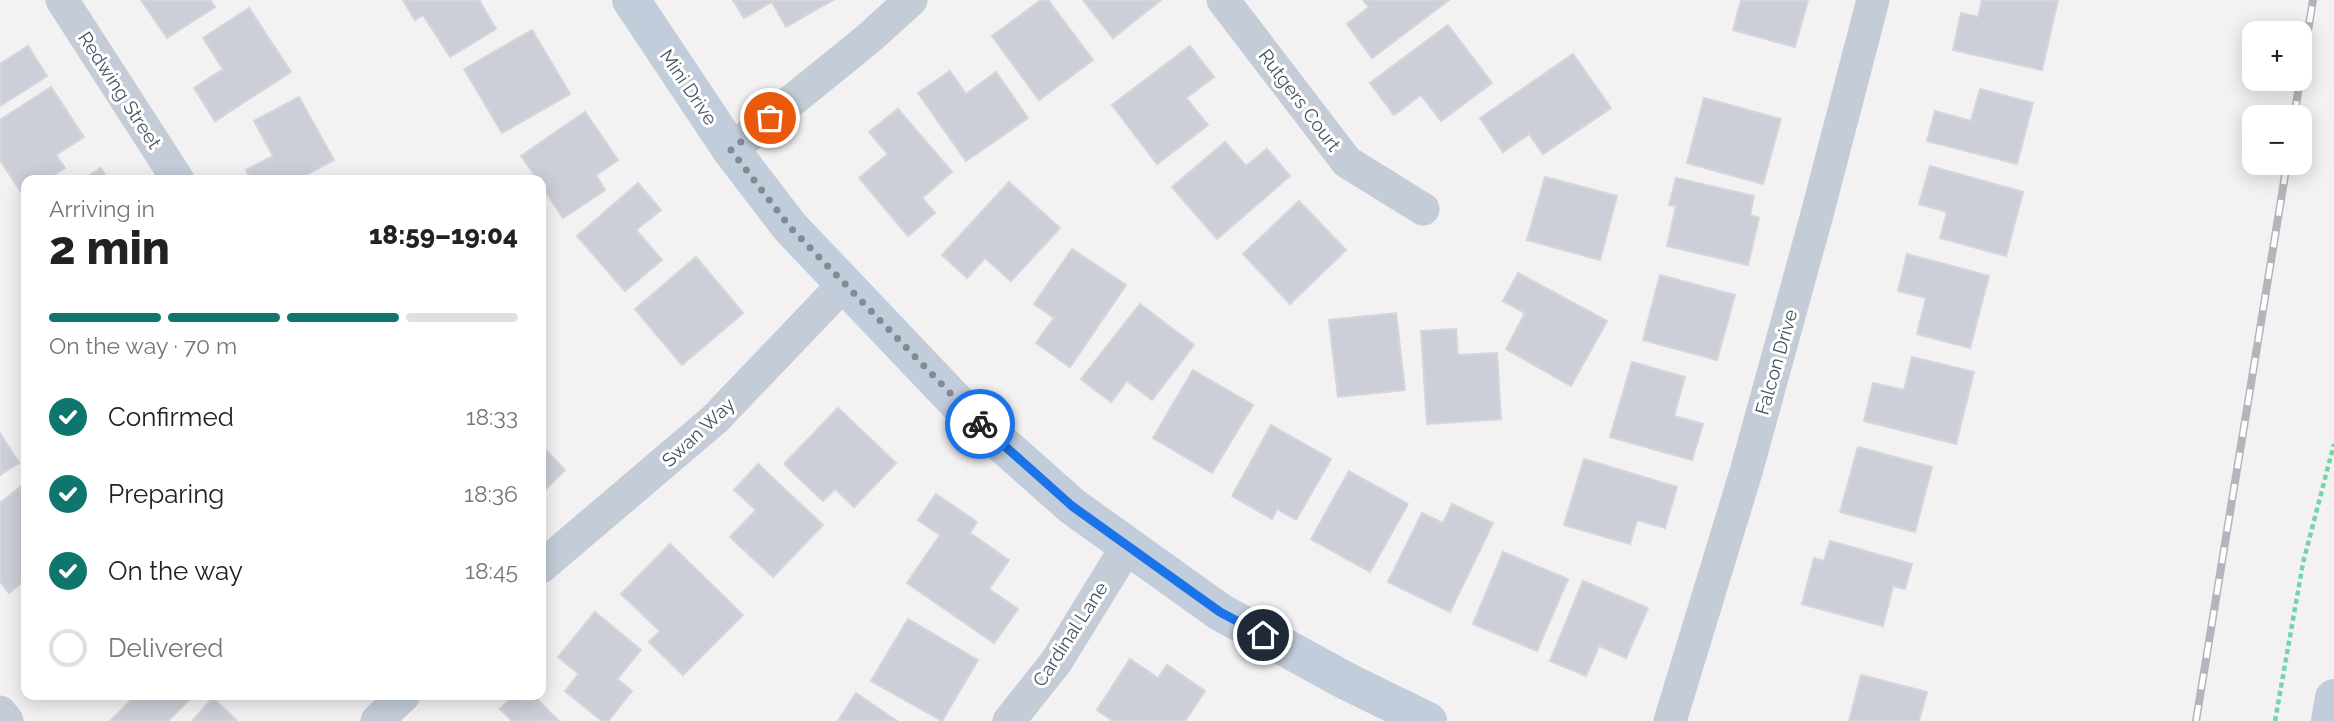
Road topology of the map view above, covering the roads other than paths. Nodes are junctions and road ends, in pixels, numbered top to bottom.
1 (62, 0) edge
2 (631, 0) edge
3 (911, 0) edge
4 (1223, 0) edge
5 (1873, 0) edge
6 (731, 150) junction
7 (175, 175) edge
8 (1423, 209) dead end
9 (844, 284) junction
10 (1128, 545) junction
11 (546, 564) edge
12 (2334, 698) edge
13 (399, 700) edge
14 (0, 712) edge
15 (7, 721) edge
16 (377, 721) edge
17 (1009, 721) edge
18 (1428, 721) edge
19 (1671, 721) edge
20 (2330, 721) edge

1 - 7 street, Redwing Street
2 - 6 street, Mini Drive
3 - 6 street
4 - 8 street, Rutgers Court
5 - 19 street, Falcon Drive
6 - 9 street, Mini Drive
9 - 10 street, Mini Drive
9 - 11 street, Swan Way
10 - 17 street, Cardinal Lane
10 - 18 street, Mini Drive
12 - 20 street
13 - 16 street
14 - 15 street

